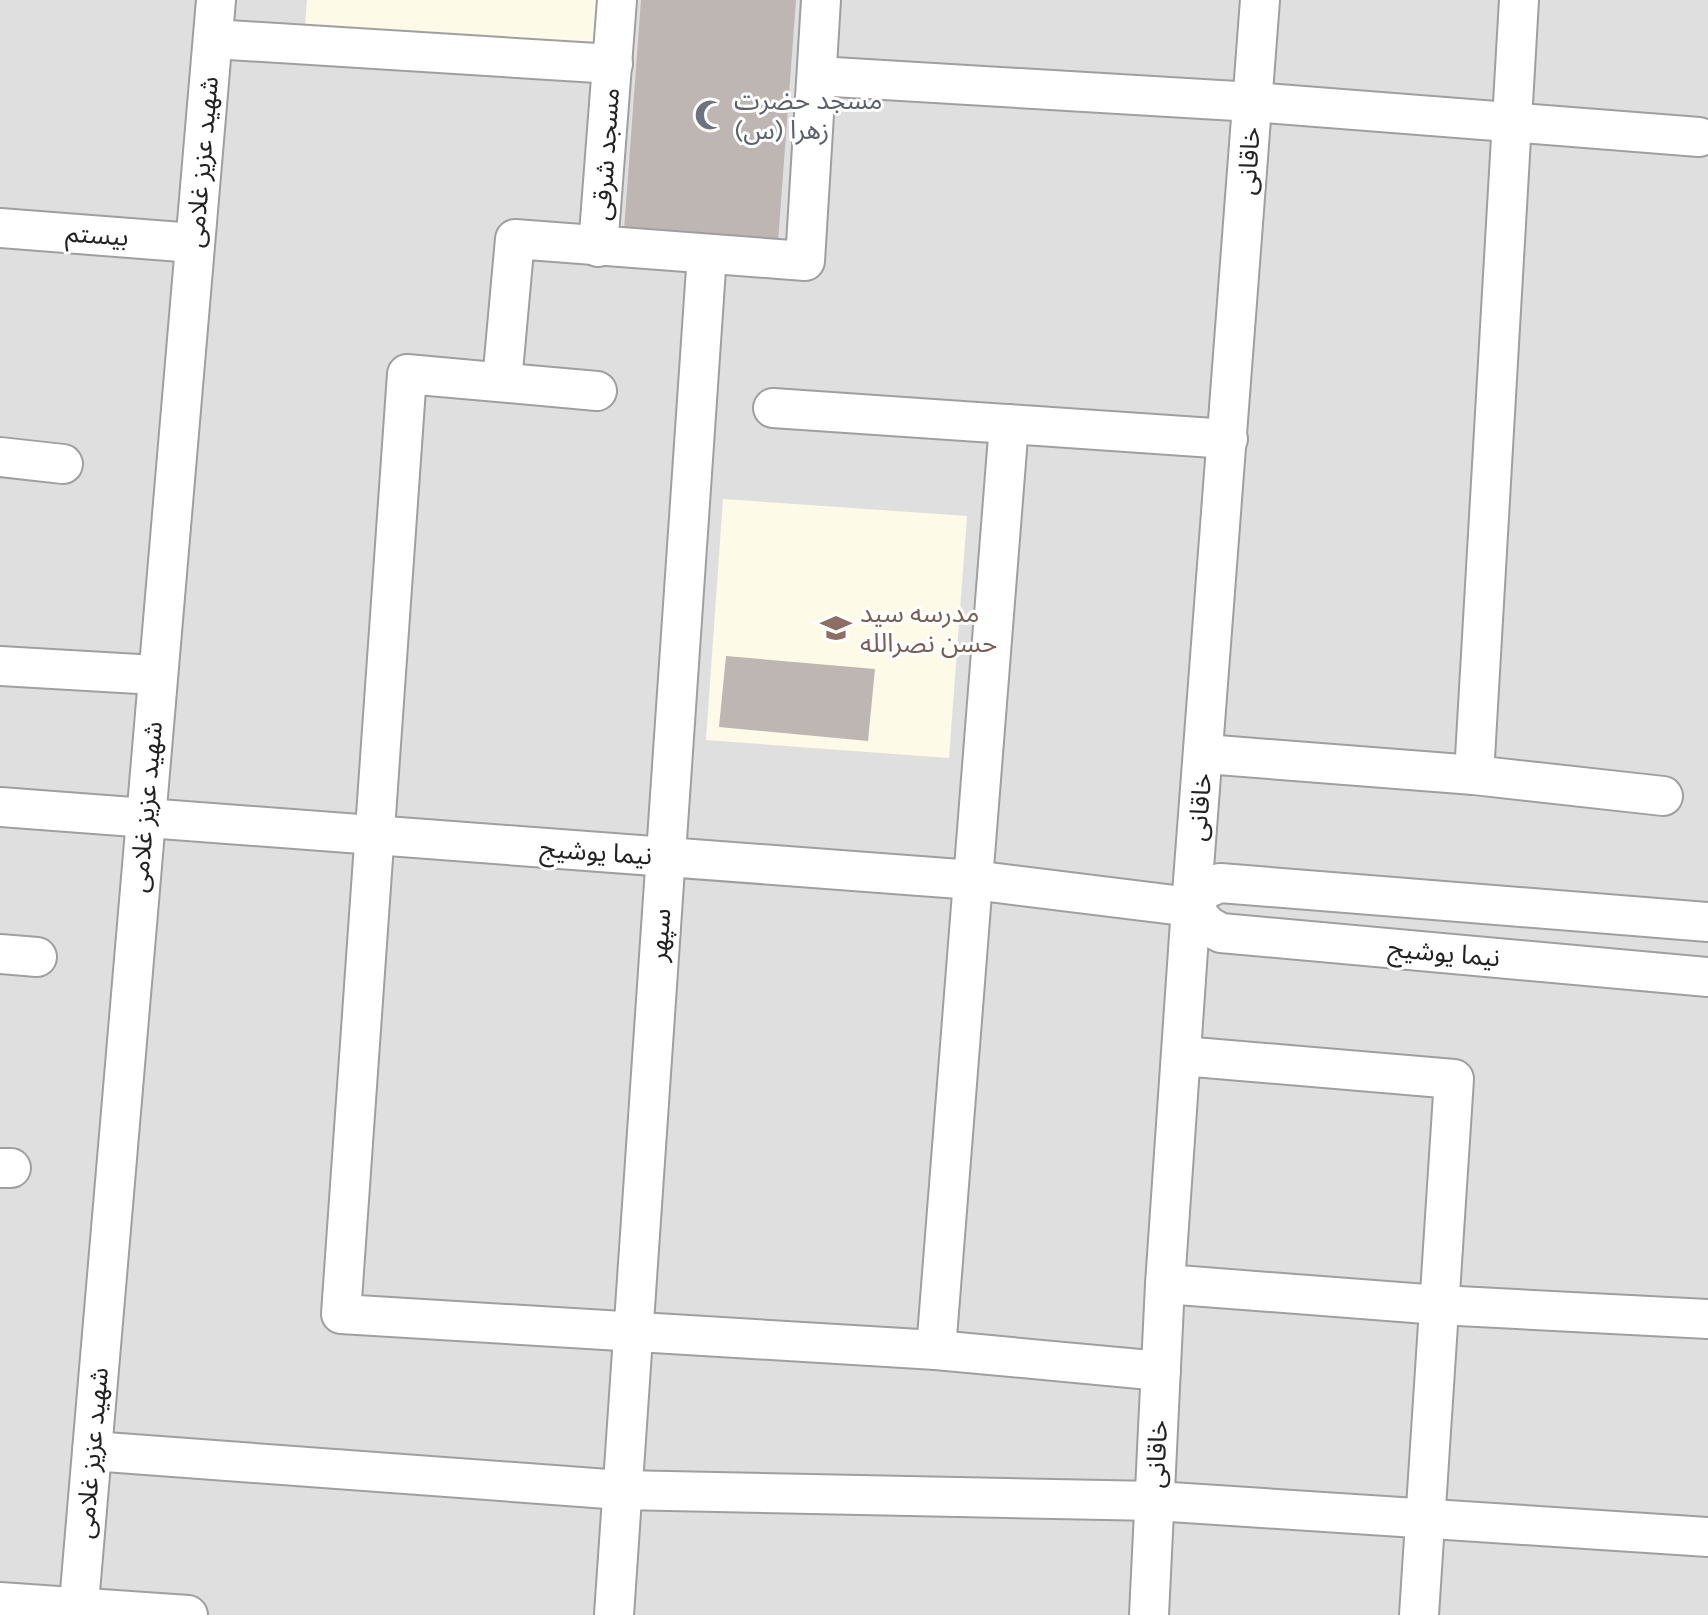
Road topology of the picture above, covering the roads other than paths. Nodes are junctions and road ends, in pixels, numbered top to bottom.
1 (216, 0) edge
2 (617, 0) edge
3 (821, 0) edge
4 (1260, 0) edge
5 (1519, 0) edge
6 (213, 39) junction
7 (613, 64) junction
8 (817, 76) junction
9 (1253, 102) junction
10 (1512, 121) junction
11 (1699, 137) dead end
12 (0, 228) edge
13 (194, 243) junction
14 (598, 247) junction
15 (707, 254) junction
16 (502, 382) junction
17 (597, 391) dead end
18 (773, 408) dead end
19 (1009, 424) junction
20 (1228, 439) junction
21 (0, 457) edge
22 (63, 464) dead end
23 (0, 666) edge
24 (156, 675) junction
25 (1205, 754) junction
26 (1474, 775) junction
27 (1663, 796) dead end
28 (0, 807) edge
29 (145, 820) junction
30 (375, 836) junction
31 (665, 857) junction
32 (973, 880) junction
33 (1191, 907) junction
34 (1708, 922) edge
35 (1708, 977) edge
36 (1182, 1056) junction
37 (1165, 1284) junction
38 (1439, 1305) junction
39 (1708, 1319) edge
40 (632, 1331) junction
41 (936, 1350) junction
42 (1161, 1371) junction
43 (92, 1451) junction
44 (621, 1490) junction
45 (1155, 1501) junction
46 (1425, 1521) junction
47 (1708, 1537) edge
48 (0, 1602) edge
49 (78, 1611) edge
50 (188, 1615) edge
51 (614, 1615) edge
52 (1149, 1615) edge
53 (1419, 1615) edge

1 - 6 street, شهید عزیز غلامی
2 - 7 street, مسجد شرقی
3 - 8 street
4 - 9 street, خاقانی
5 - 10 street
6 - 7 street
6 - 13 street, شهید عزیز غلامی
7 - 14 street, مسجد شرقی
8 - 9 street
8 - 15 street, مسجد شرقی
9 - 10 street
9 - 20 street, خاقانی
10 - 11 street
10 - 26 street
12 - 13 street, بیستم
13 - 24 street, شهید عزیز غلامی
14 - 15 street, مسجد شرقی
14 - 16 street
15 - 31 street, سپهر
16 - 17 street
16 - 30 street
18 - 19 street
19 - 20 street
19 - 32 street
20 - 25 street, خاقانی
21 - 22 street
23 - 24 street
24 - 29 street, شهید عزیز غلامی
25 - 26 street
25 - 33 street, خاقانی
26 - 27 street
28 - 29 street, نیما یوشیج
29 - 30 street, نیما یوشیج
29 - 43 street, شهید عزیز غلامی
30 - 31 street, نیما یوشیج
30 - 40 street
31 - 32 street, نیما یوشیج
31 - 40 street, سپهر
32 - 33 street, نیما یوشیج
32 - 41 street
33 - 34 street, نیما یوشیج
33 - 35 street, نیما یوشیج
33 - 36 street, خاقانی
36 - 37 street, خاقانی
36 - 38 street
37 - 38 street
37 - 42 street, خاقانی
38 - 39 street
38 - 46 street
40 - 41 street
40 - 44 street, سپهر
41 - 42 street
42 - 45 street, خاقانی
43 - 44 street
43 - 49 street, شهید عزیز غلامی
44 - 45 street
44 - 51 street, سپهر
45 - 46 street
45 - 52 street, خاقانی
46 - 47 street
46 - 53 street
48 - 49 street
49 - 50 street

